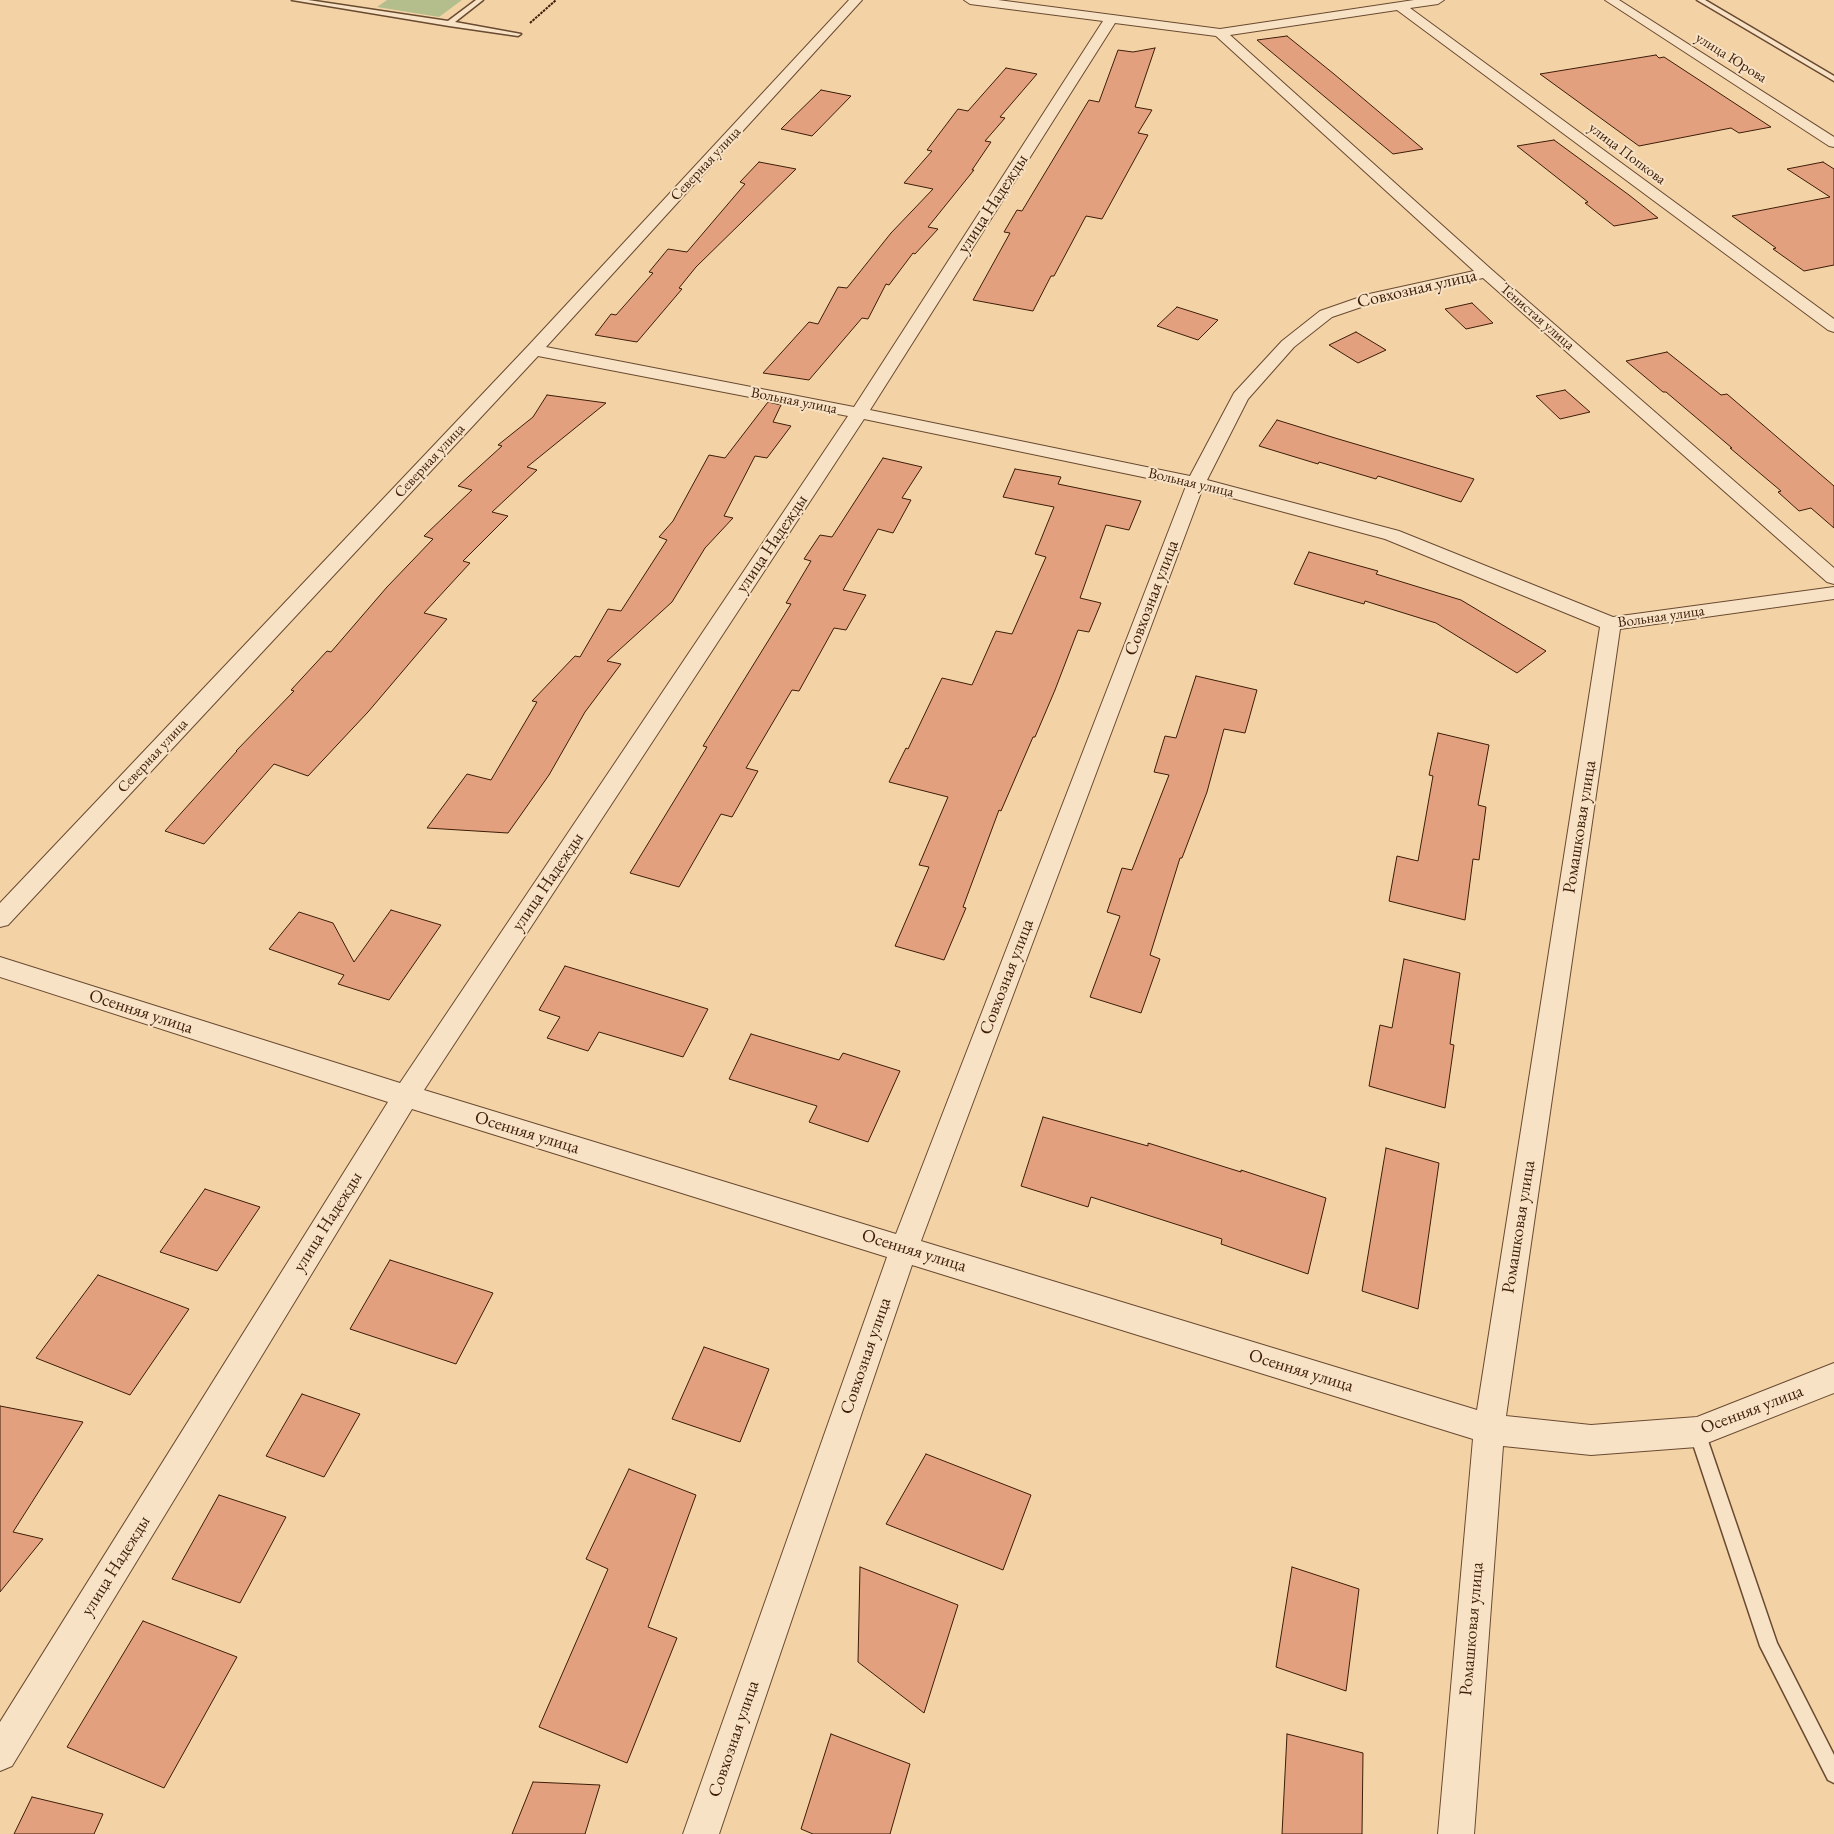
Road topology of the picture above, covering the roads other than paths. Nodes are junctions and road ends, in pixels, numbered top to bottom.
1 (296, 0) edge
2 (480, 0) edge
3 (856, 0) edge
4 (970, 0) edge
5 (1438, 0) edge
6 (1610, 0) edge
7 (1700, 0) edge
8 (367, 5) dead end
9 (1400, 6) junction
10 (360, 10) junction
11 (1112, 19) junction
12 (449, 24) junction
13 (1220, 33) junction
14 (518, 34) dead end
15 (1834, 79) edge
16 (1834, 143) edge
17 (1486, 273) junction
18 (1834, 327) edge
19 (534, 350) junction
20 (859, 413) junction
21 (1196, 483) junction
22 (1834, 578) edge
23 (1834, 593) edge
24 (1611, 624) junction
25 (0, 918) edge
26 (0, 967) edge
27 (406, 1096) junction
28 (904, 1248) junction
29 (1834, 1378) edge
30 (1489, 1429) junction
31 (1697, 1432) junction
32 (0, 1754) edge
33 (1834, 1774) edge
34 (701, 1834) edge
35 (1456, 1834) edge

1 - 10 lane
2 - 12 lane
3 - 19 street, Северная улица
4 - 11 street
5 - 9 street
6 - 16 street, улица Юрова
7 - 15 lane
8 - 10 lane
9 - 13 street
9 - 18 street, улица Попкова
10 - 12 lane
11 - 13 street
11 - 20 street, улица Надежды
12 - 14 lane
13 - 17 street, Тенистая улица
17 - 21 street, Совхозная улица
17 - 22 street, Тенистая улица
19 - 20 street, Вольная улица
19 - 25 street, Северная улица
20 - 21 street, Вольная улица
20 - 27 street, улица Надежды
21 - 24 street, Вольная улица
21 - 28 street, Совхозная улица
23 - 24 street, Вольная улица
24 - 30 street, Ромашковая улица
26 - 27 street, Осенняя улица
27 - 28 street, Осенняя улица
27 - 32 street, улица Надежды
28 - 30 street, Осенняя улица
28 - 34 street, Совхозная улица
29 - 31 street, Осенняя улица
30 - 31 street, Осенняя улица
30 - 35 street, Ромашковая улица
31 - 33 lane

